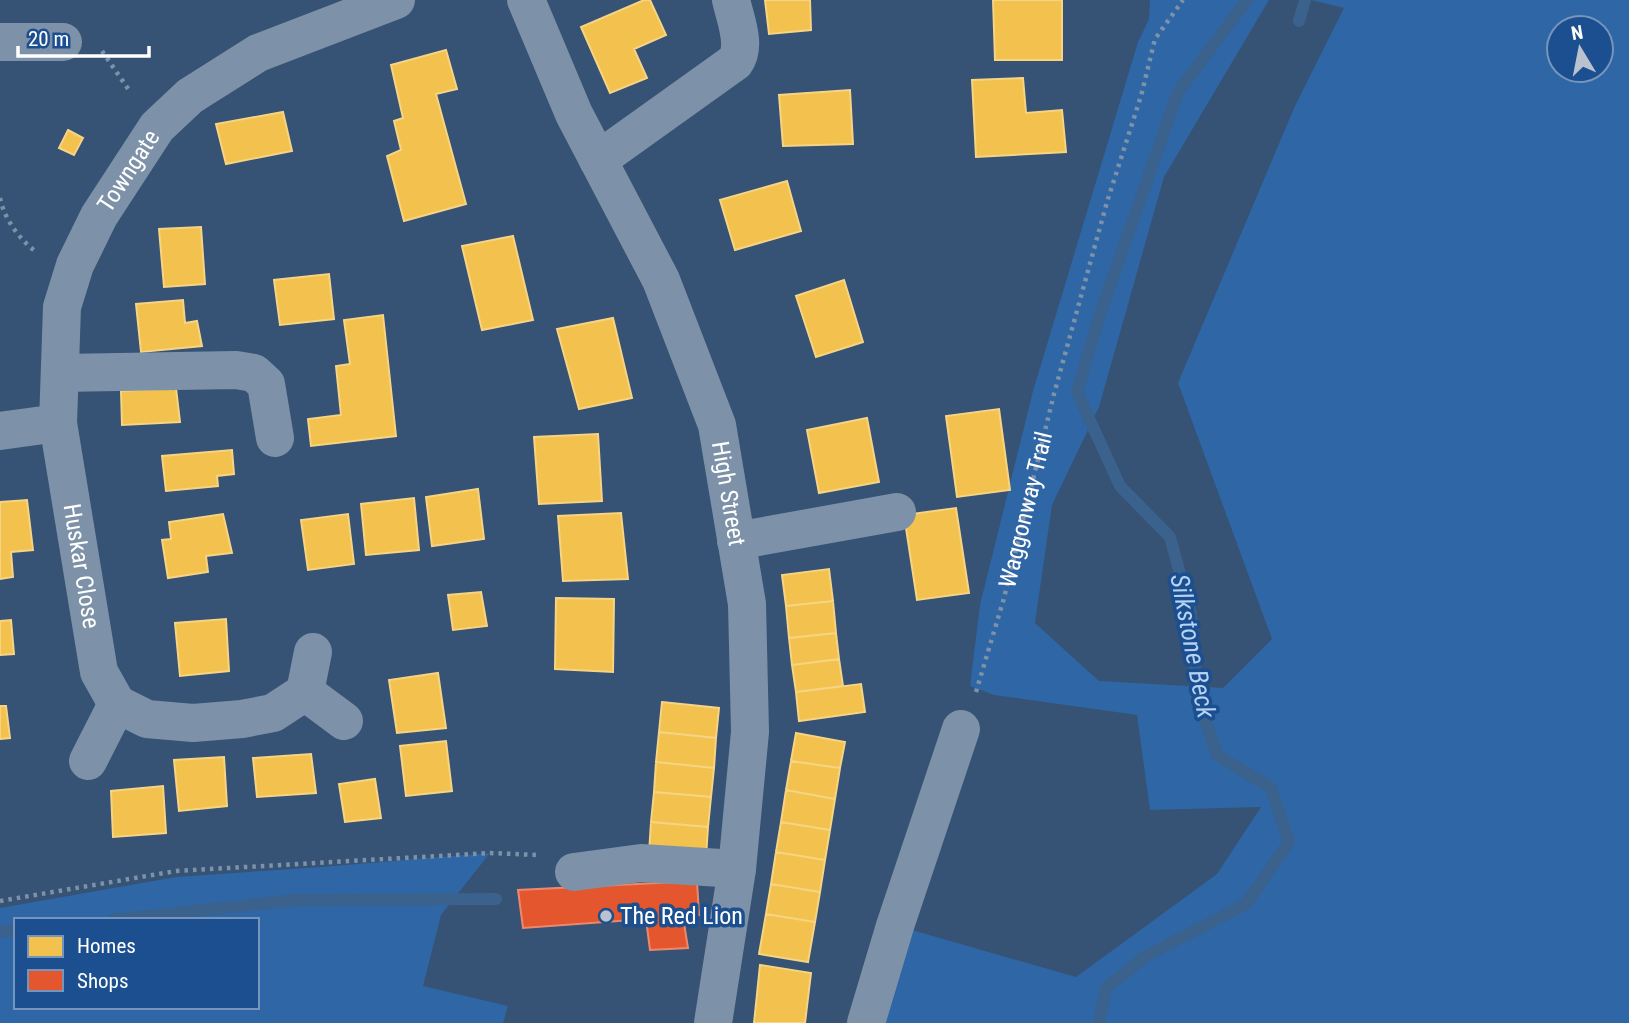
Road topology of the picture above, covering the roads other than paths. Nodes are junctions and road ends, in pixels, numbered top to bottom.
1 (396, 0) edge
2 (526, 0) edge
3 (731, 0) edge
4 (0, 42) edge
5 (63, 42) dead end
6 (598, 160) junction
7 (60, 373) junction
8 (58, 423) junction
9 (0, 431) edge
10 (275, 438) dead end
11 (897, 512) dead end
12 (736, 541) junction
13 (313, 652) dead end
14 (305, 692) junction
15 (117, 704) junction
16 (344, 721) dead end
17 (961, 729) road end
18 (88, 761) dead end
19 (737, 869) junction
20 (574, 872) road end
21 (713, 1023) edge
22 (866, 1023) edge

1 - 7 street, Towngate
2 - 6 street, High Street
3 - 6 street
4 - 5 street
6 - 12 street, High Street
7 - 8 street, Towngate
7 - 10 street
8 - 9 street
8 - 15 street, Huskar Close
11 - 12 street
12 - 19 street, High Street
13 - 14 street
14 - 15 street
14 - 16 street
15 - 18 street
17 - 22 street
19 - 20 street
19 - 21 street, High Street

